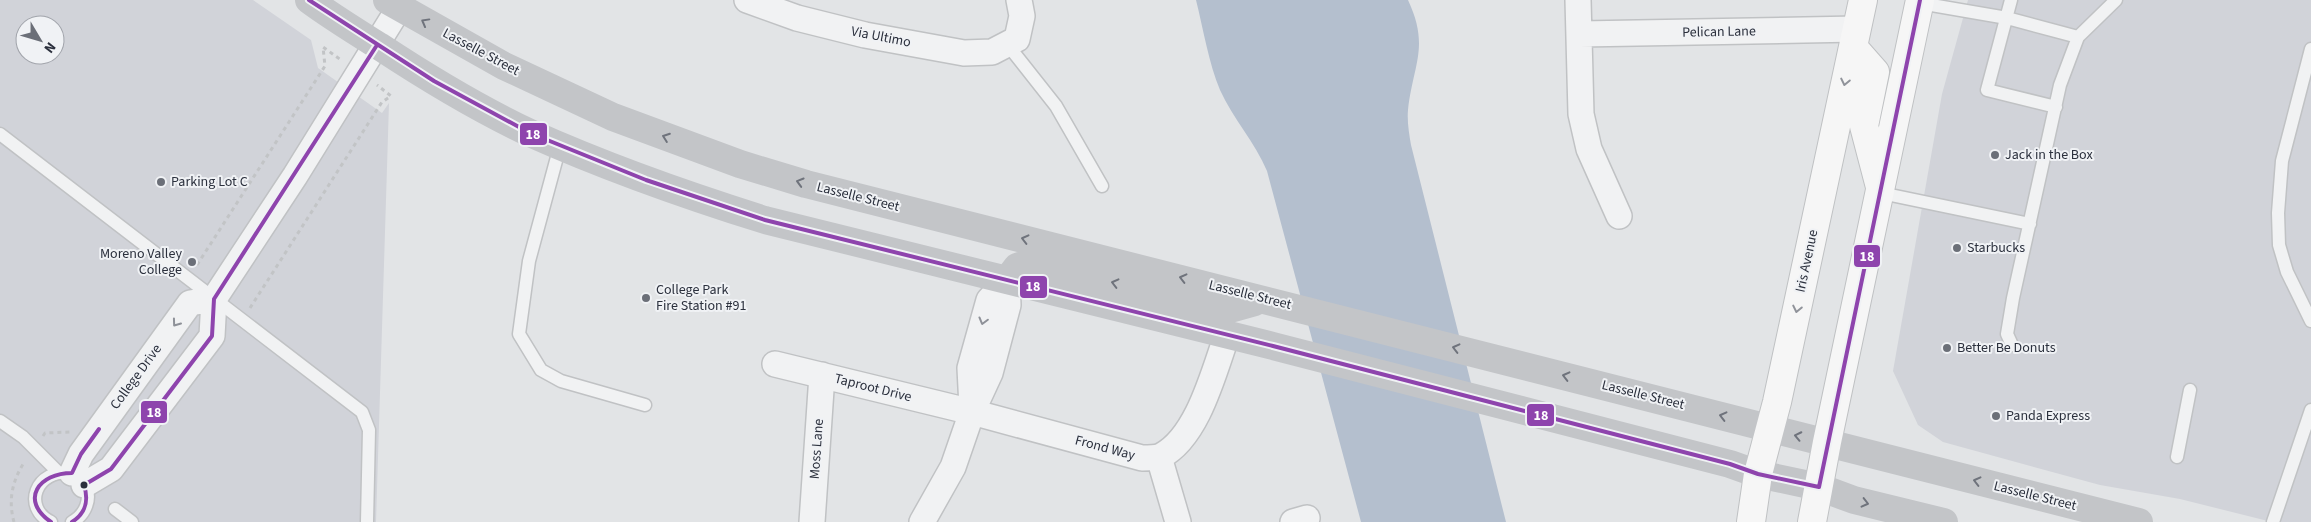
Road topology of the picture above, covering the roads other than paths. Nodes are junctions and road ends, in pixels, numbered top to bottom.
1 (309, 0) edge
2 (747, 0) edge
3 (1019, 0) edge
4 (1578, 0) edge
5 (1863, 0) edge
6 (2011, 0) edge
7 (2116, 0) edge
8 (1917, 1) edge
9 (393, 4) edge
10 (2007, 18) junction
11 (1580, 34) junction
12 (2078, 37) junction
13 (1855, 38) junction
14 (1012, 41) junction
15 (377, 45) junction
16 (2311, 49) edge
17 (2056, 107) junction
18 (0, 134) edge
19 (560, 146) junction
20 (1102, 186) dead end
21 (1881, 193) junction
22 (1619, 216) dead end
23 (2030, 224) junction
24 (1007, 280) junction
25 (214, 299) junction
26 (1264, 299) junction
27 (2311, 320) edge
28 (1227, 335) junction
29 (2012, 345) dead end
30 (775, 364) dead end
31 (822, 375) junction
32 (2190, 390) dead end
33 (645, 405) dead end
34 (2311, 410) edge
35 (972, 412) junction
36 (0, 421) edge
37 (1770, 430) junction
38 (1827, 442) junction
39 (1159, 457) junction
40 (2177, 457) dead end
41 (1758, 474) junction
42 (72, 477) junction
43 (1819, 487) junction
44 (115, 509) dead end
45 (51, 522) edge
46 (72, 522) edge
47 (132, 522) edge
48 (367, 522) edge
49 (812, 522) edge
50 (922, 522) edge
51 (1178, 522) edge
52 (1751, 522) edge
53 (1812, 522) edge
54 (1944, 522) edge
55 (2139, 522) edge
56 (2273, 522) edge

1 - 15 main road
2 - 14 street, Via Ultimo
3 - 14 street
4 - 11 street
5 - 13 main road, Iris Avenue
6 - 10 lane
7 - 12 lane
8 - 10 lane
8 - 21 main road
9 - 15 street
26 -> 9 main road, Lasselle Street
10 - 12 lane
10 - 17 lane
11 - 13 street, Pelican Lane
11 - 22 street
12 - 17 lane
13 - 21 main road
13 -> 37 main road, Iris Avenue
14 - 20 lane
15 - 19 main road
15 - 25 street
16 - 27 lane
17 - 23 lane
18 - 25 lane
19 - 24 main road
19 - 33 lane
21 - 23 lane
21 - 38 main road
23 - 29 lane
26 -> 24 main road
24 - 28 main road
24 - 35 street
25 -> 42 street, College Drive
25 - 42 street
25 - 48 lane
37 -> 26 main road, Lasselle Street
28 - 39 street
28 - 41 main road
30 - 31 street, Taproot Drive
31 - 35 street, Taproot Drive
31 - 49 street, Moss Lane
32 - 40 lane
34 - 56 lane
35 - 39 street, Frond Way
35 - 50 street
36 - 42 lane
38 -> 37 main road, Lasselle Street
37 - 41 main road, Iris Avenue
38 - 43 main road
55 -> 38 main road, Lasselle Street
39 - 51 street
41 - 43 main road
41 - 52 main road, Iris Avenue
42 - 45 lane
42 - 46 lane
43 - 53 main road
43 -> 54 main road
44 - 47 lane

